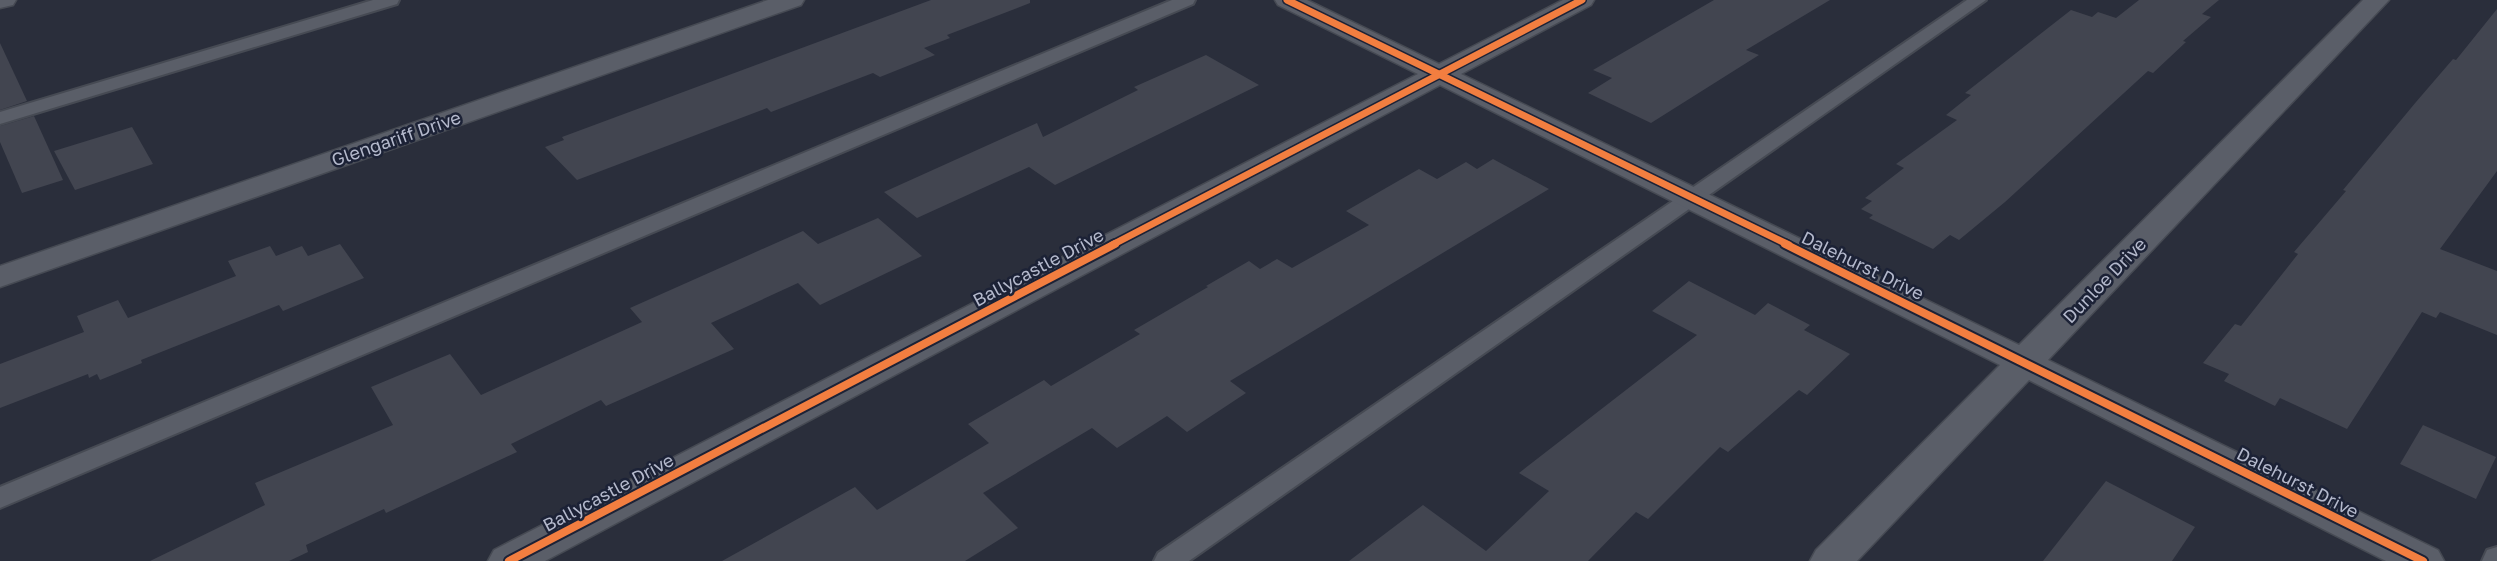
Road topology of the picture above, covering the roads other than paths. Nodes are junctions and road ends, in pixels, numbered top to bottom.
1 (4, 0) edge
2 (391, 0) edge
3 (792, 0) edge
4 (1187, 0) edge
5 (1287, 0) edge
6 (1582, 0) edge
7 (1978, 0) edge
8 (2378, 0) edge
9 (0, 1) edge
10 (1439, 74) junction
11 (0, 118) edge
12 (1693, 198) junction
13 (0, 277) edge
14 (2024, 362) junction
15 (0, 498) edge
16 (509, 561) edge
17 (1168, 561) edge
18 (1831, 561) edge
19 (2423, 561) edge

1 - 9 street
2 - 11 lane
3 - 13 street, Glengariff Drive
4 - 15 lane
5 - 10 street, Dalehurst Drive
6 - 10 street, Ballycastle Drive
7 - 12 lane
8 - 14 street, Dunloe Drive
10 - 12 street, Dalehurst Drive
10 - 16 street, Ballycastle Drive
12 - 14 street, Dalehurst Drive
12 - 17 lane
14 - 18 street, Dunloe Drive
14 - 19 street, Dalehurst Drive

